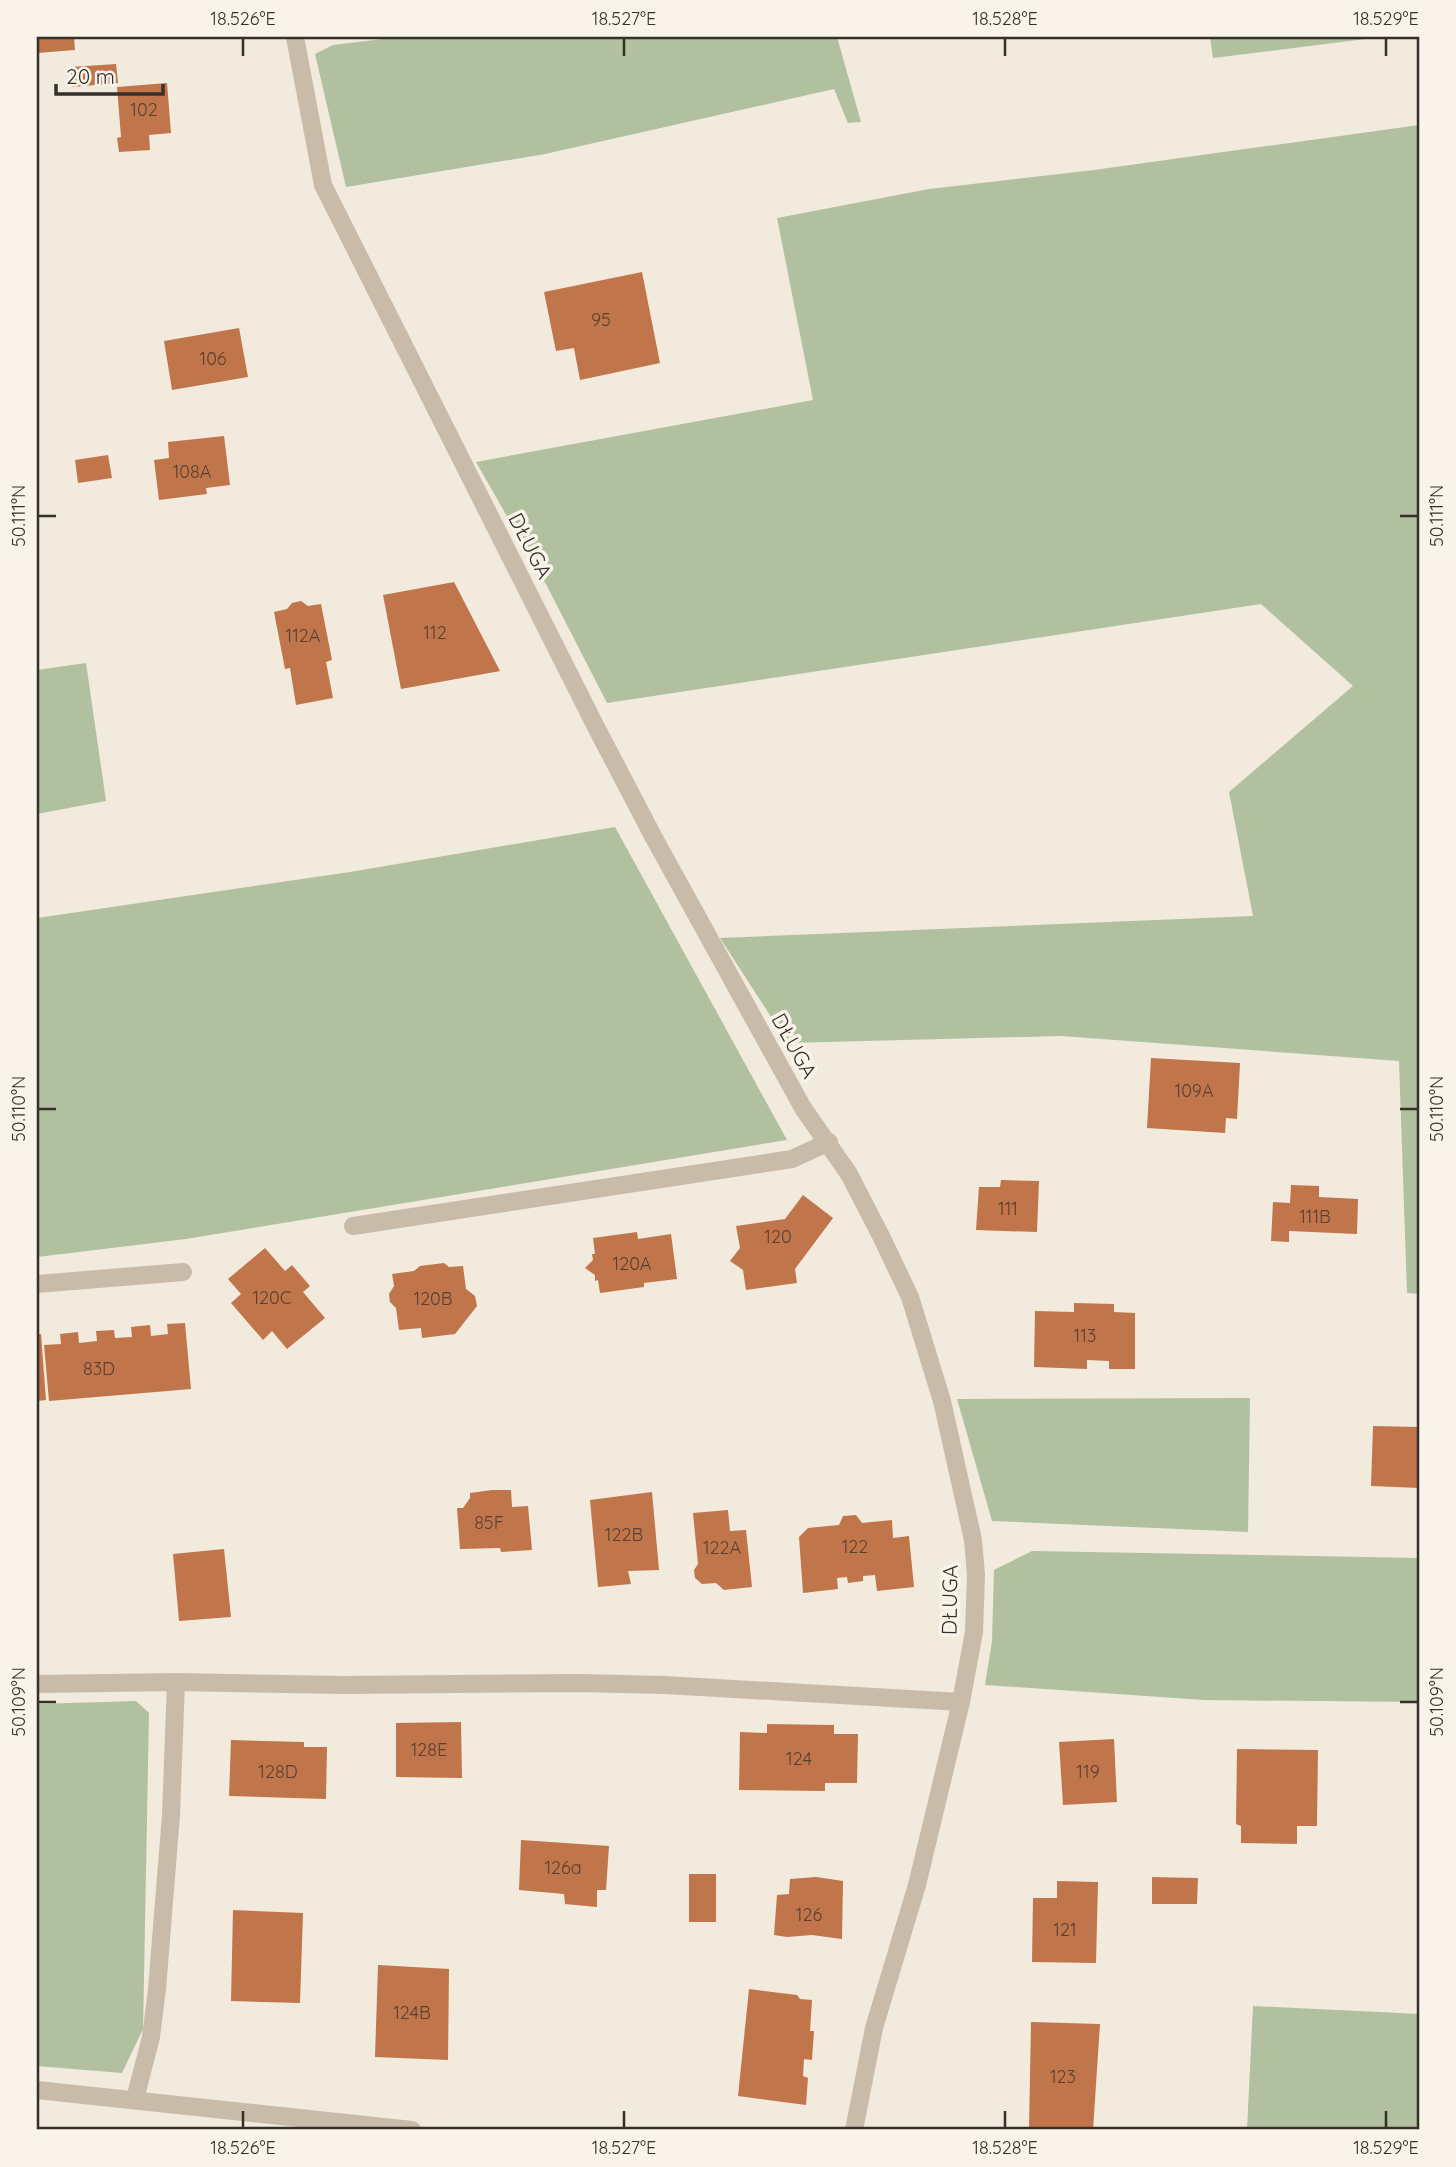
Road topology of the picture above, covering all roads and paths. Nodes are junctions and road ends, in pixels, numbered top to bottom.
1 (295, 37) edge
2 (828, 1142) junction
3 (352, 1226) dead end
4 (183, 1272) dead end
5 (37, 1284) edge
6 (176, 1682) junction
7 (37, 1684) edge
8 (961, 1702) junction
9 (37, 2090) edge
10 (135, 2099) junction
11 (412, 2130) edge
12 (854, 2130) edge

1 - 2 street, DŁUGA
2 - 3 street
2 - 8 street, DŁUGA
4 - 5 street
6 - 7 street
6 - 8 street
6 - 10 street
8 - 12 street, DŁUGA
9 - 10 street
10 - 11 street

